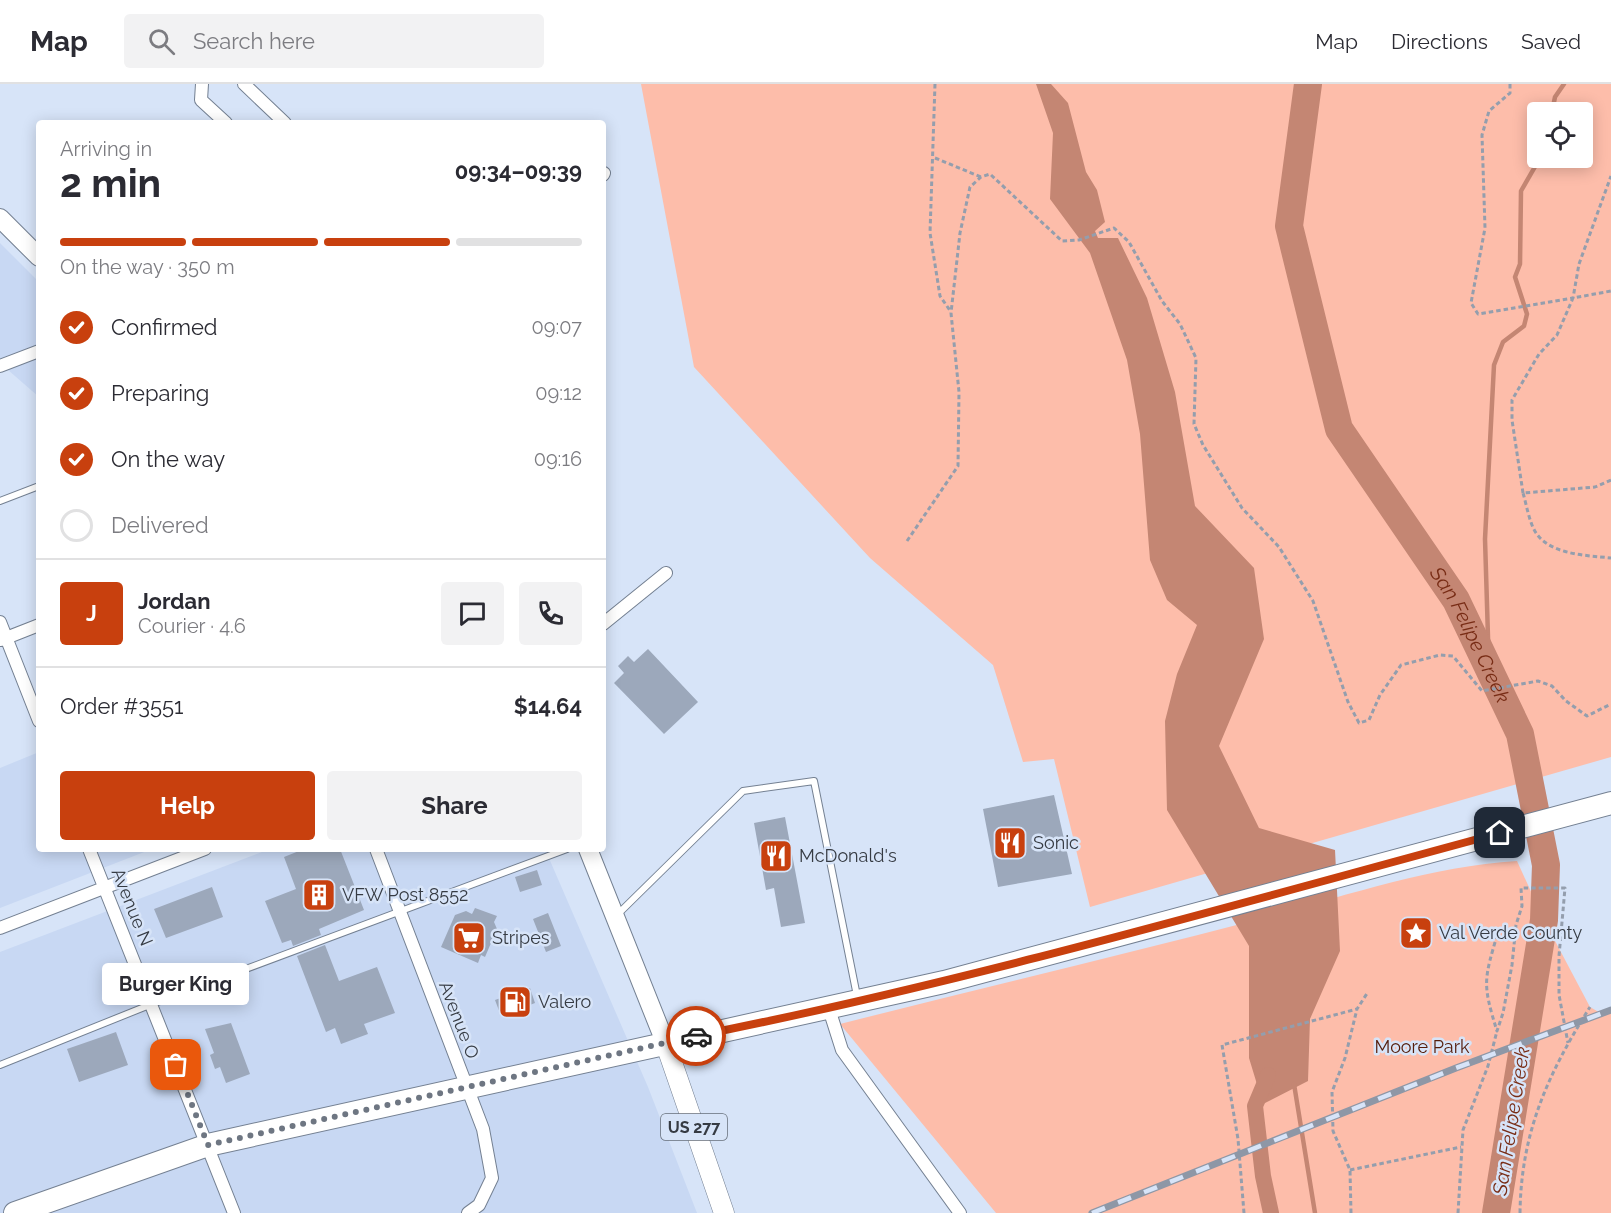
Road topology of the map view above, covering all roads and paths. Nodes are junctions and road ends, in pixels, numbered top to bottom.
1 (202, 84) edge
2 (244, 84) edge
3 (935, 84) edge
4 (1510, 84) edge
5 (223, 120) edge
6 (282, 120) edge
7 (935, 158) junction
8 (1611, 176) edge
9 (981, 177) junction
10 (0, 218) edge
11 (36, 254) edge
12 (1611, 291) edge
13 (1573, 298) junction
14 (951, 313) junction
15 (36, 352) edge
16 (0, 366) edge
17 (1611, 480) edge
18 (36, 487) edge
19 (1523, 493) junction
20 (0, 501) edge
21 (907, 541) dead end
22 (1611, 558) edge
23 (666, 573) dead end
24 (0, 622) edge
25 (606, 622) edge
26 (36, 626) edge
27 (3, 639) edge
28 (1611, 704) edge
29 (36, 714) edge
30 (1611, 803) edge
31 (90, 852) edge
32 (197, 852) edge
33 (377, 852) edge
34 (559, 852) edge
35 (589, 852) edge
36 (104, 887) junction
37 (399, 912) junction
38 (615, 916) junction
39 (0, 928) edge
40 (1471, 935) dead end
41 (1368, 992) dead end
42 (858, 1002) junction
43 (152, 1004) junction
44 (1590, 1007) dead end
45 (829, 1009) junction
46 (1357, 1009) junction
47 (1497, 1031) junction
48 (665, 1042) junction
49 (1568, 1043) junction
50 (0, 1065) edge
51 (465, 1087) junction
52 (208, 1145) junction
53 (1461, 1148) junction
54 (1350, 1170) junction
55 (15, 1213) edge
56 (234, 1213) edge
57 (468, 1213) edge
58 (724, 1213) edge
59 (960, 1213) edge
60 (1244, 1213) edge
61 (1351, 1213) edge
62 (1458, 1213) edge
63 (1520, 1213) edge

1 - 5 street
2 - 6 street
3 - 7 path
4 - 13 path
7 - 9 path
7 - 14 path
8 - 13 path
9 - 14 path
9 - 28 path
10 - 11 main road
12 - 13 path
13 - 19 path
14 - 21 path
15 - 16 street
17 - 19 path
18 - 20 lane
19 - 22 path
23 - 25 street
24 - 27 street
26 - 27 street
27 - 29 street
30 - 42 highway
31 - 36 street, Avenue N
32 - 36 street
33 - 37 street, Avenue O
34 - 37 lane
35 - 38 main road
36 - 39 street
36 - 43 street, Avenue N
37 - 43 lane
37 - 51 street, Avenue O
38 - 42 lane
38 - 48 main road
40 - 47 path
41 - 46 path
42 - 45 highway
43 - 50 lane
43 - 52 street, Avenue N
44 - 49 path
45 - 48 highway
45 - 59 street
46 - 54 path
46 - 60 path
47 - 49 path
47 - 53 path
48 - 51 highway
48 - 58 main road, US 277
49 - 63 path
51 - 52 highway
51 - 57 street, Avenue O
52 - 55 highway
52 - 56 street, Avenue N
53 - 54 path
53 - 62 path
54 - 61 path

